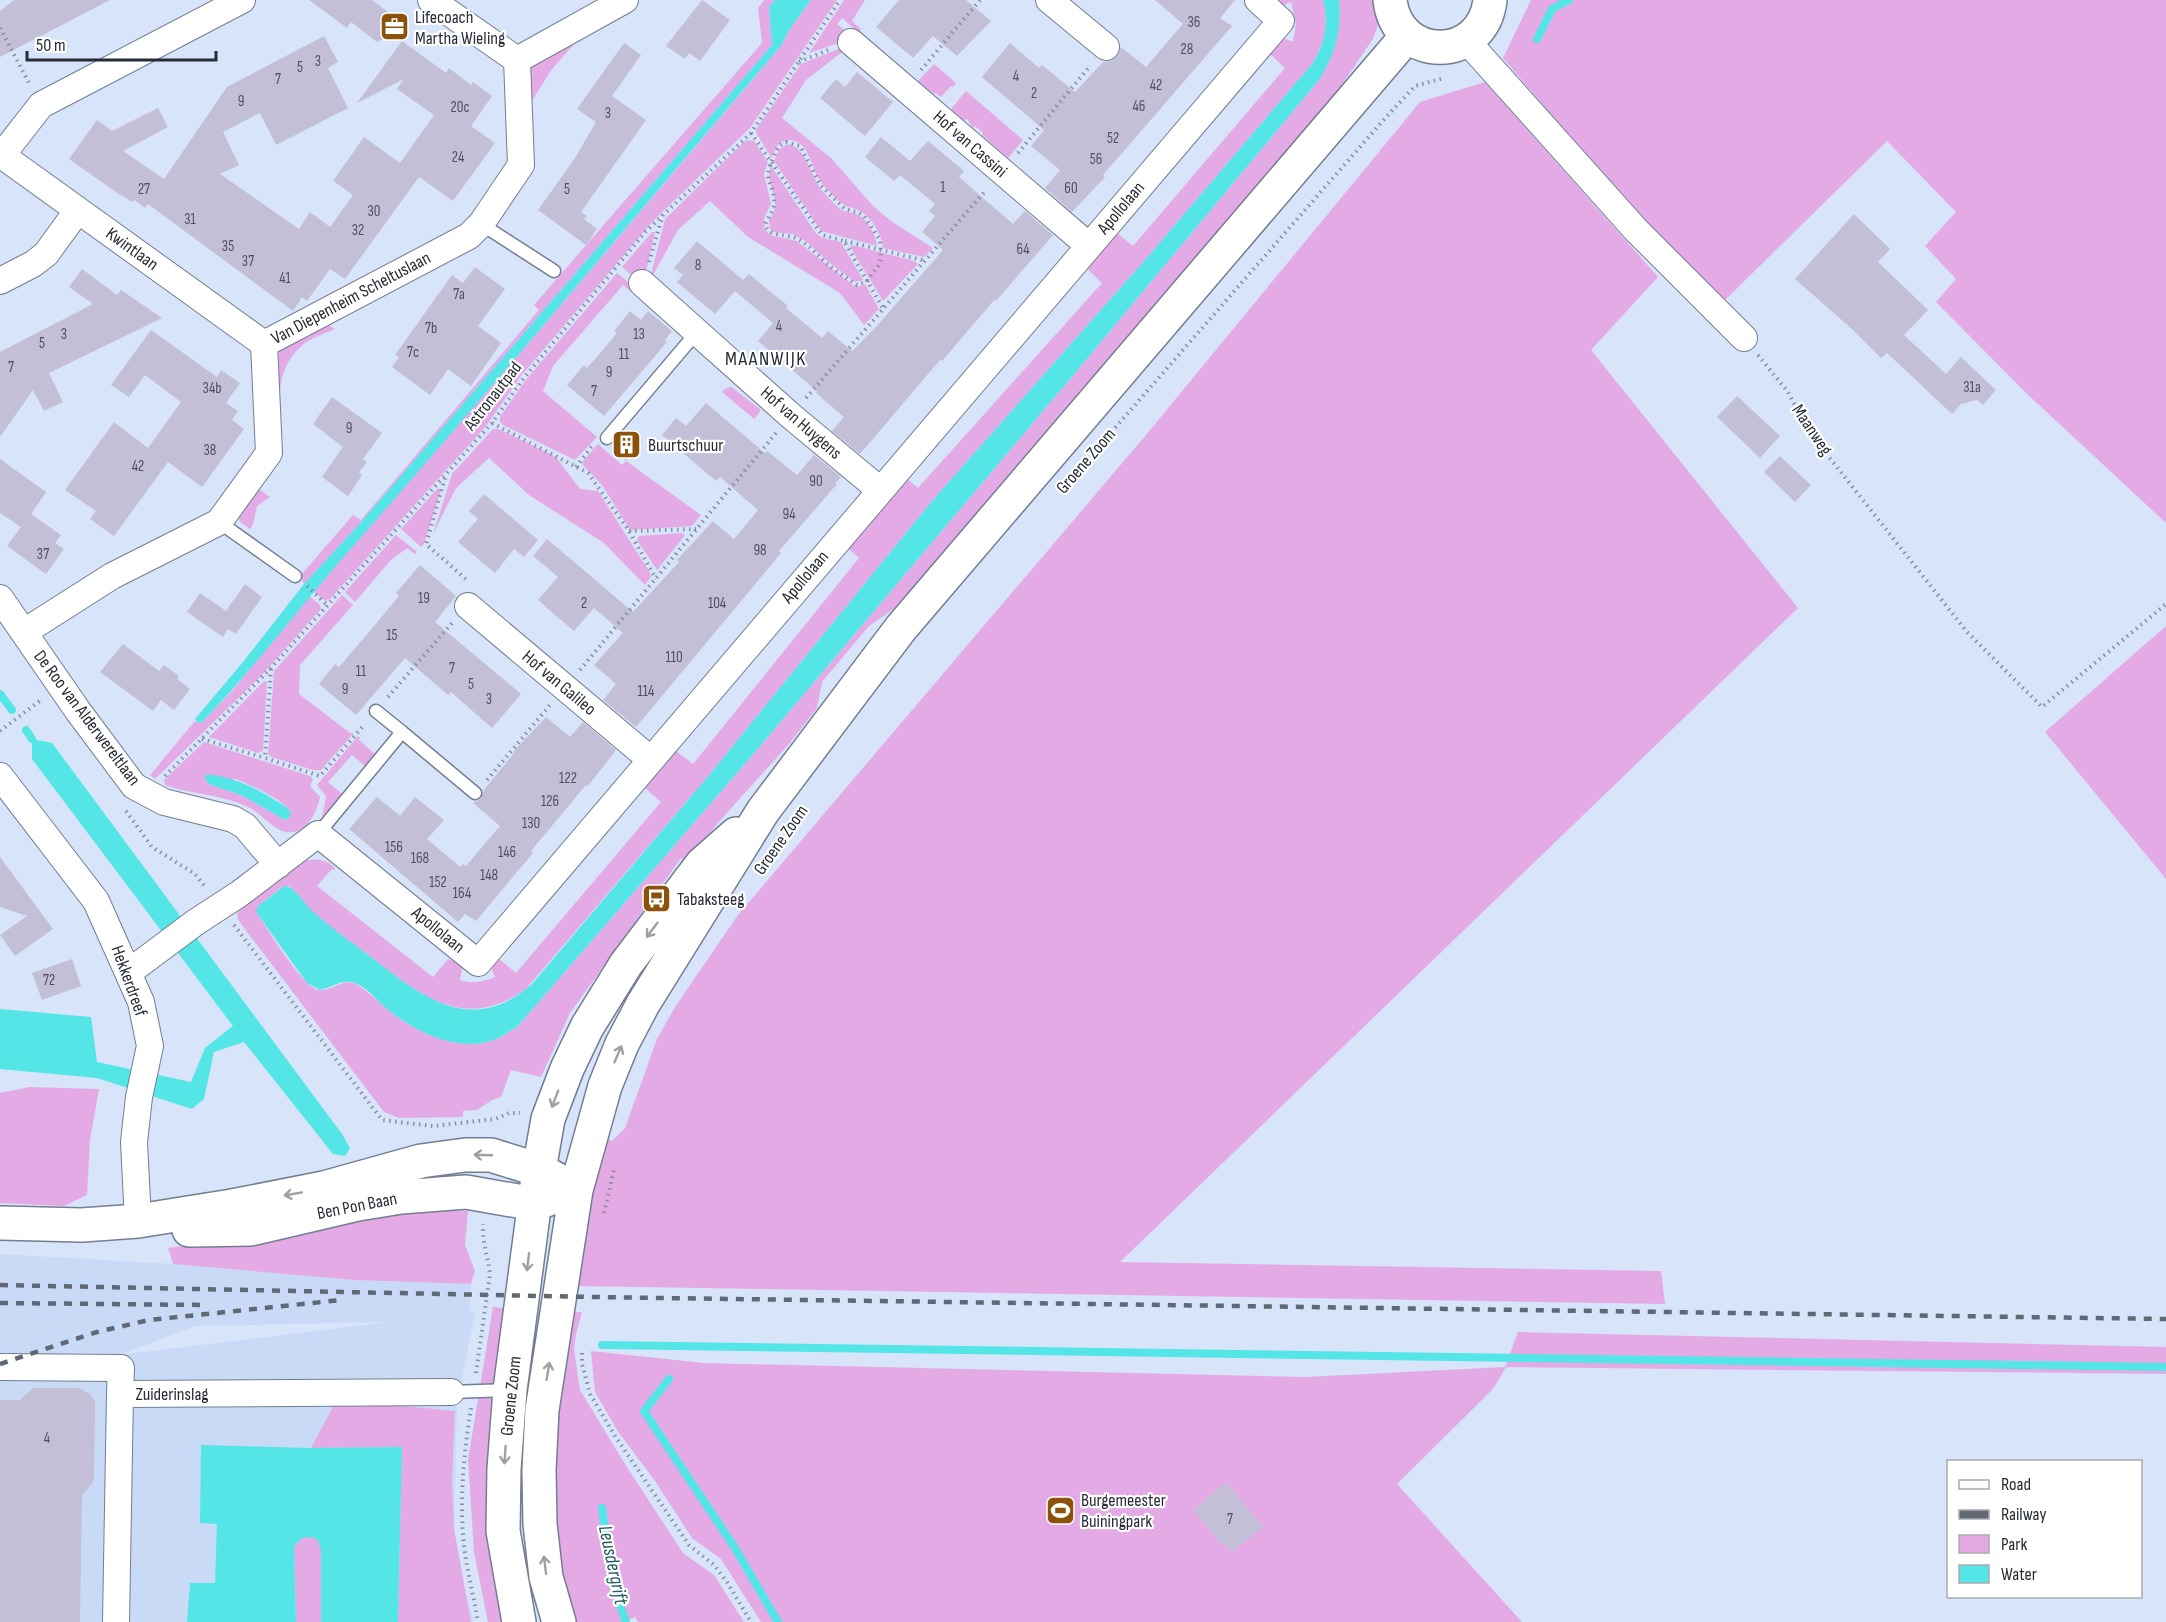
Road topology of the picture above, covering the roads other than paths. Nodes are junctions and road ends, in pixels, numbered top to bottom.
1 (242, 0) edge
2 (431, 0) edge
3 (625, 0) edge
4 (1049, 0) edge
5 (1258, 0) edge
6 (1390, 0) edge
7 (1490, 0) edge
8 (1407, 36) junction
9 (1466, 40) junction
10 (851, 42) road end
11 (1106, 47) dead end
12 (517, 60) junction
13 (1, 155) edge
14 (78, 210) junction
15 (481, 224) junction
16 (1089, 246) junction
17 (554, 271) dead end
18 (0, 281) edge
19 (642, 284) road end
20 (698, 332) junction
21 (1744, 338) road end
22 (264, 344) junction
23 (607, 438) dead end
24 (880, 490) junction
25 (219, 522) junction
26 (295, 576) dead end
27 (0, 598) edge
28 (468, 606) road end
29 (24, 632) junction
30 (376, 711) road end
31 (402, 732) junction
32 (651, 760) junction
33 (0, 776) edge
34 (476, 793) dead end
35 (763, 811) junction
36 (318, 834) junction
37 (278, 865) junction
38 (129, 972) junction
39 (539, 1170) junction
40 (576, 1190) junction
41 (535, 1204) junction
42 (138, 1221) junction
43 (0, 1223) edge
44 (0, 1367) edge
45 (510, 1390) junction
46 (451, 1392) joint
47 (120, 1394) junction
48 (116, 1622) edge
49 (519, 1622) edge
50 (559, 1622) edge

1 - 13 street
2 - 12 street
3 - 12 street
4 - 11 street
5 - 16 street, Apollolaan
6 - 8 main road
7 - 9 main road
8 - 9 main road
8 - 35 main road, Groene Zoom
9 - 21 street
10 - 16 street, Hof van Cassini
12 - 15 street, Van Diepenheim Scheltuslaan
13 - 14 street, Kwintlaan
14 - 18 street
14 - 22 street, Kwintlaan
15 - 17 lane
15 - 22 street, Van Diepenheim Scheltuslaan
16 - 24 street, Apollolaan
19 - 20 street, Hof van Huygens
20 - 23 lane
20 - 24 street, Hof van Huygens
22 - 25 street, Van Diepenheim Scheltuslaan
24 - 32 street, Apollolaan
25 - 26 lane
25 - 29 street, Van Diepenheim Scheltuslaan
27 - 29 street, De Roo van Alderwereltlaan
28 - 32 street, Hof van Galileo
29 - 37 street, De Roo van Alderwereltlaan
30 - 31 lane
31 - 34 lane
31 - 36 lane
32 - 36 street, Apollolaan
33 - 38 street, Hekkerdreef
35 -> 39 main road, Groene Zoom
40 -> 35 main road, Groene Zoom
36 - 37 street
37 - 38 street
38 - 42 street, Hekkerdreef
39 - 40 main road
39 - 41 main road, Groene Zoom
39 -> 42 main road, Ben Pon Baan
40 - 41 main road, Ben Pon Baan
50 -> 40 main road, Groene Zoom
41 - 42 main road, Ben Pon Baan
41 -> 45 main road, Groene Zoom
42 - 43 main road, Ben Pon Baan
44 - 47 street
45 - 46 lane
45 -> 49 main road, Groene Zoom
46 - 47 street, Zuiderinslag
47 - 48 street, Zuiderinslag

